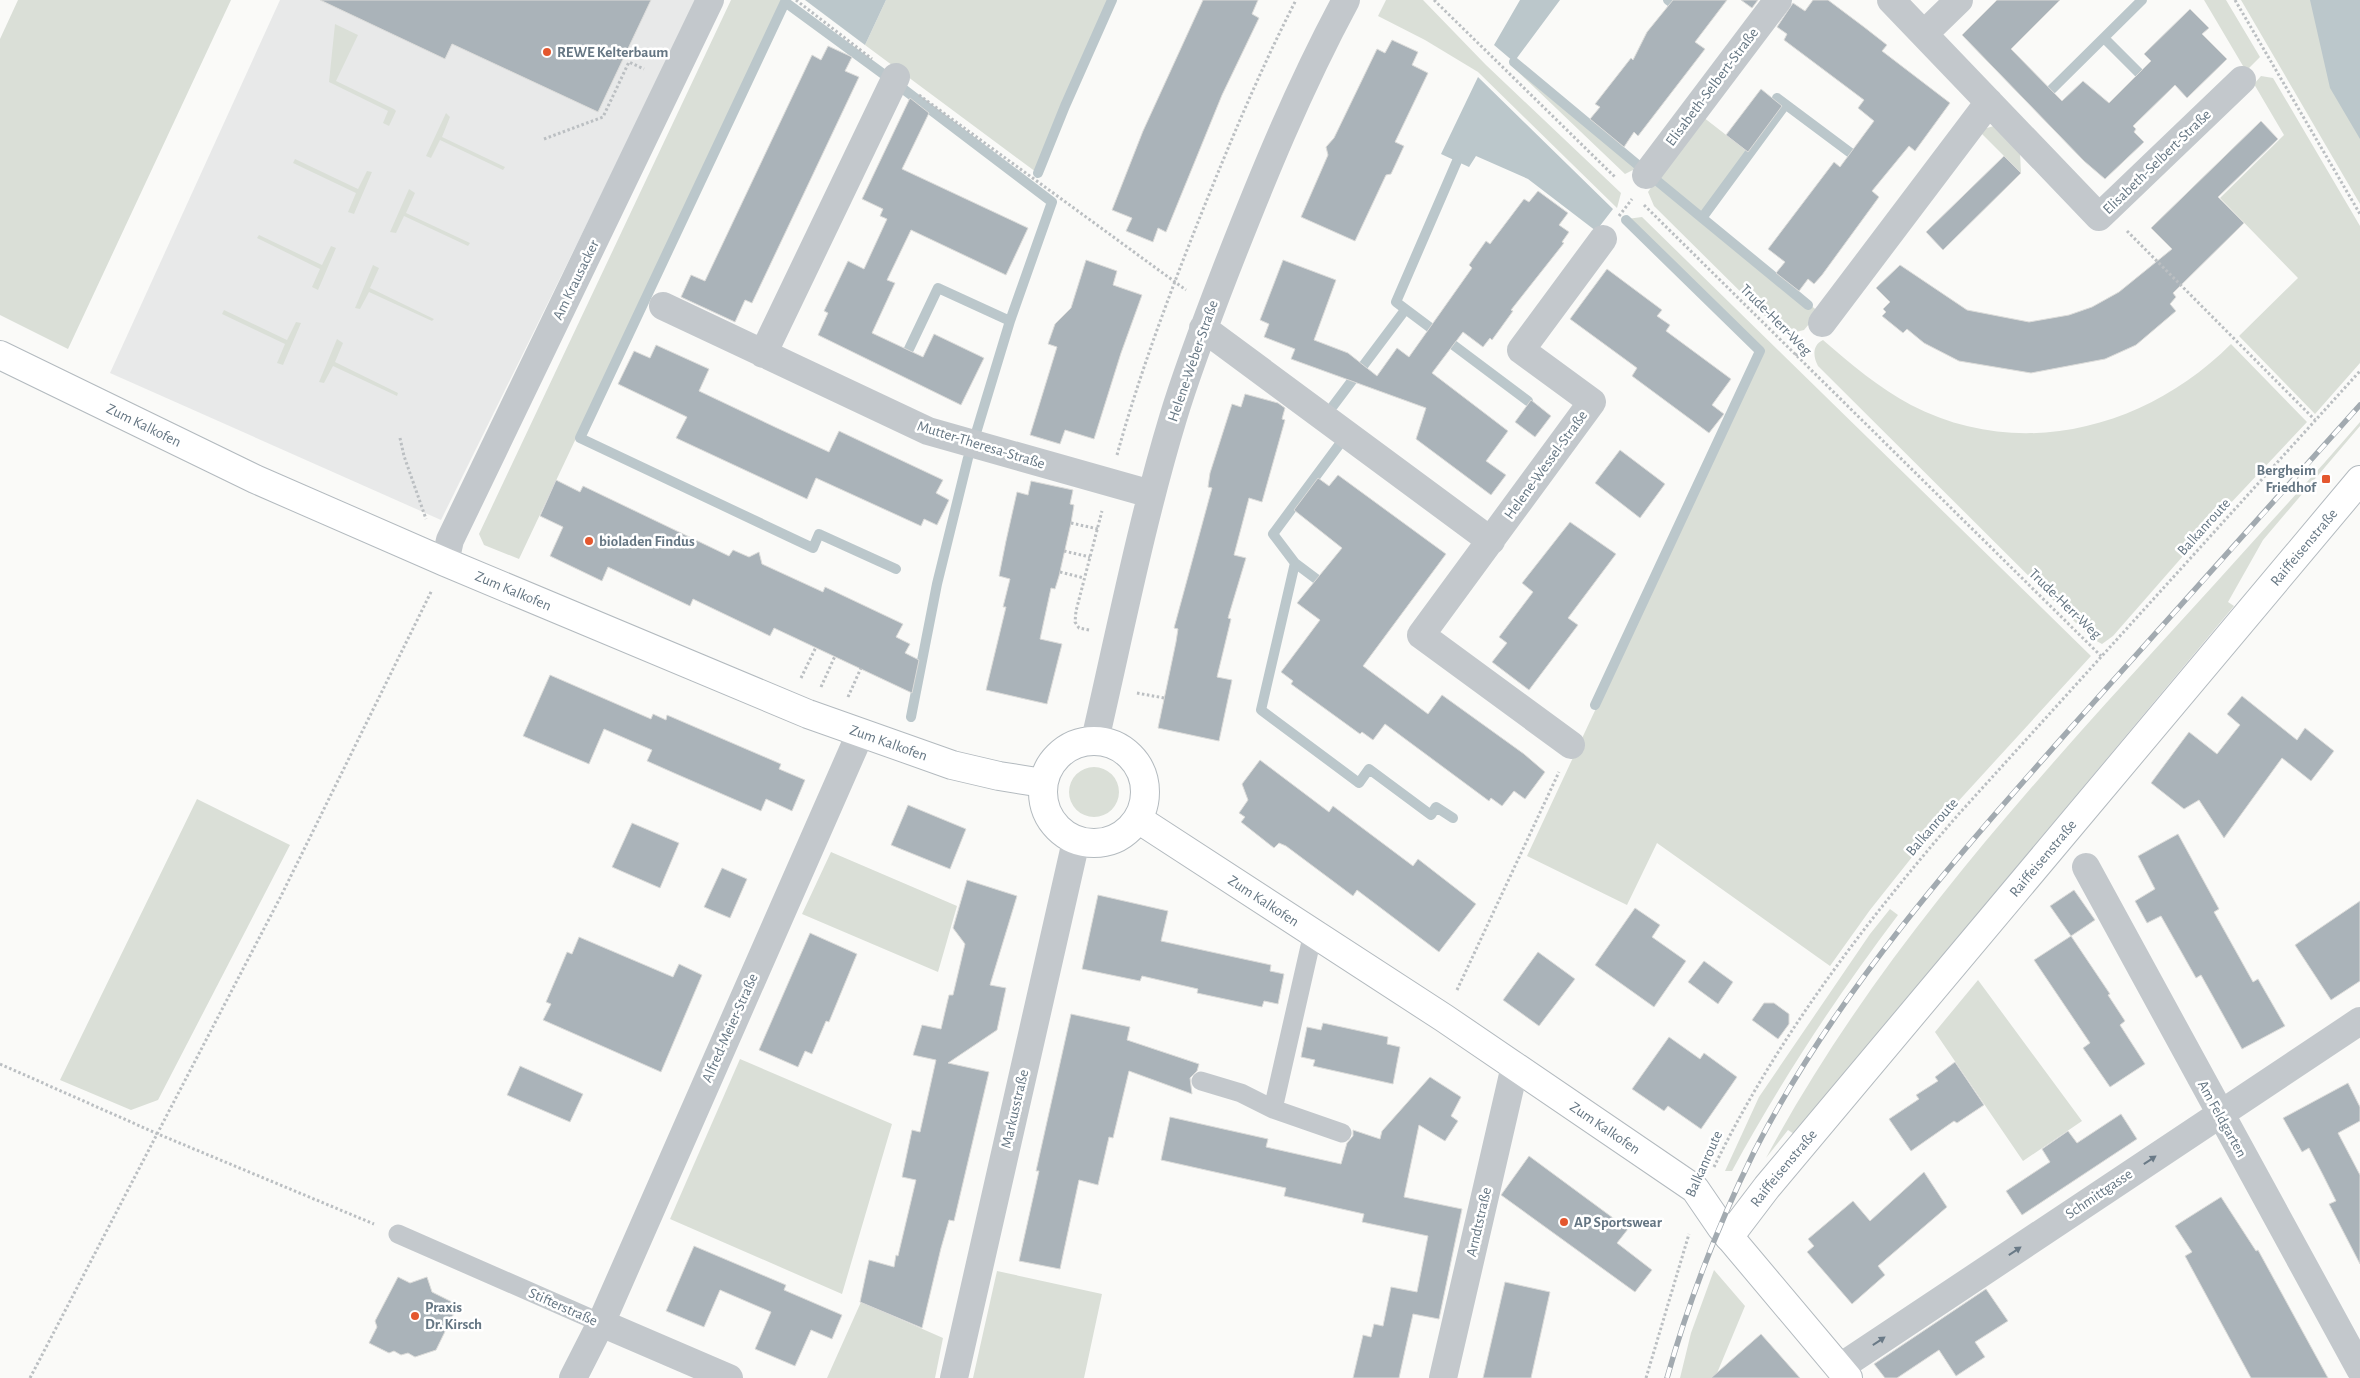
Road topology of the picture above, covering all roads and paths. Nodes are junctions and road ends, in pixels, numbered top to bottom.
1 (710, 0) edge
2 (796, 0) edge
3 (1346, 0) edge
4 (1434, 0) edge
5 (1778, 0) edge
6 (1891, 0) edge
7 (1959, 0) edge
8 (2235, 0) edge
9 (1924, 34) junction
10 (896, 77) junction
11 (2242, 80) dead end
12 (672, 81) junction
13 (1989, 102) junction
14 (544, 139) dead end
15 (1646, 174) dead end
16 (1620, 182) dead end
17 (1641, 202) dead end
18 (2360, 214) edge
19 (1603, 239) dead end
20 (2136, 240) dead end
21 (663, 306) dead end
22 (1207, 318) junction
23 (1822, 323) dead end
24 (763, 354) junction
25 (0, 355) edge
26 (2360, 370) edge
27 (2315, 420) junction
28 (400, 438) dead end
29 (2360, 480) edge
30 (1151, 494) junction
31 (1071, 523) dead end
32 (427, 527) dead end
33 (1098, 529) dead end
34 (1491, 541) junction
35 (1064, 551) dead end
36 (1090, 557) dead end
37 (445, 562) junction
38 (1060, 572) dead end
39 (1084, 578) dead end
40 (816, 647) dead end
41 (2102, 656) junction
42 (1137, 693) dead end
43 (1164, 698) dead end
44 (789, 704) junction
45 (860, 734) junction
46 (1095, 740) junction
47 (1571, 745) joint
48 (1043, 783) junction
49 (1138, 819) junction
50 (1076, 841) junction
51 (2086, 867) dead end
52 (1313, 933) junction
53 (1444, 1018) junction
54 (2360, 1021) edge
55 (0, 1064) edge
56 (1515, 1066) junction
57 (1201, 1081) dead end
58 (1273, 1109) junction
59 (2219, 1114) junction
60 (1342, 1132) dead end
61 (158, 1134) junction
62 (1700, 1196) junction
63 (398, 1234) joint
64 (1729, 1237) junction
65 (601, 1323) junction
66 (2360, 1369) edge
67 (1843, 1373) edge
68 (30, 1378) edge
69 (573, 1378) edge
70 (729, 1378) edge
71 (954, 1378) edge
72 (1443, 1378) edge
73 (1646, 1378) edge

1 - 12 street, Am Krausacker
2 - 10 path
3 - 22 street, Helene-Weber-Straße
4 - 16 path
5 - 15 street, Elisabeth-Selbert-Straße
6 - 9 street, Elisabeth-Selbert-Straße
7 - 9 street
8 - 18 path
9 - 13 street, Elisabeth-Selbert-Straße
10 - 22 path
10 - 24 street
11 - 13 street, Elisabeth-Selbert-Straße
12 - 14 path
12 - 37 street, Am Krausacker
13 - 23 street
17 - 41 path, Trude-Herr-Weg
19 - 34 street, Helene-Wessel-Straße
20 - 27 path
21 - 24 street, Mutter-Theresa-Straße
22 - 30 street, Helene-Weber-Straße
22 - 34 street
24 - 30 street, Mutter-Theresa-Straße
25 - 37 street, Zum Kalkofen
26 - 27 path, Balkanroute
27 - 41 path, Balkanroute
28 - 32 path
29 - 64 street, Raiffeisenstraße
30 - 46 street, Helene-Weber-Straße
31 - 33 path
34 - 47 street, Helene-Wessel-Straße
35 - 36 path
37 - 44 street, Zum Kalkofen
37 - 61 path
38 - 39 path
40 - 44 path
41 - 62 path, Balkanroute
42 - 43 path
44 - 45 street, Zum Kalkofen
45 - 48 street, Zum Kalkofen
45 - 65 street, Alfred-Meier-Straße
46 - 48 street
46 - 49 street
47 - 53 path
48 - 50 street
49 - 50 street
49 - 52 street, Zum Kalkofen
50 - 71 street, Markusstraße
51 - 59 street, Am Feldgarten
52 - 53 street, Zum Kalkofen
52 - 58 lane, Zum Kalkofen
53 - 56 street, Zum Kalkofen
54 - 59 street, Schmittgasse
55 - 61 path
56 - 62 street, Zum Kalkofen
56 - 72 street, Arndtstraße
57 - 58 lane
58 - 60 lane
59 - 66 street, Am Feldgarten
67 -> 59 street, Schmittgasse
61 - 63 path
61 - 68 path
62 - 64 street, Zum Kalkofen
62 - 73 path, Balkanroute
63 - 65 lane, Stifterstraße
64 - 67 street, Zum Kalkofen
65 - 69 street, Alfred-Meier-Straße
65 - 70 street, Stifterstraße

